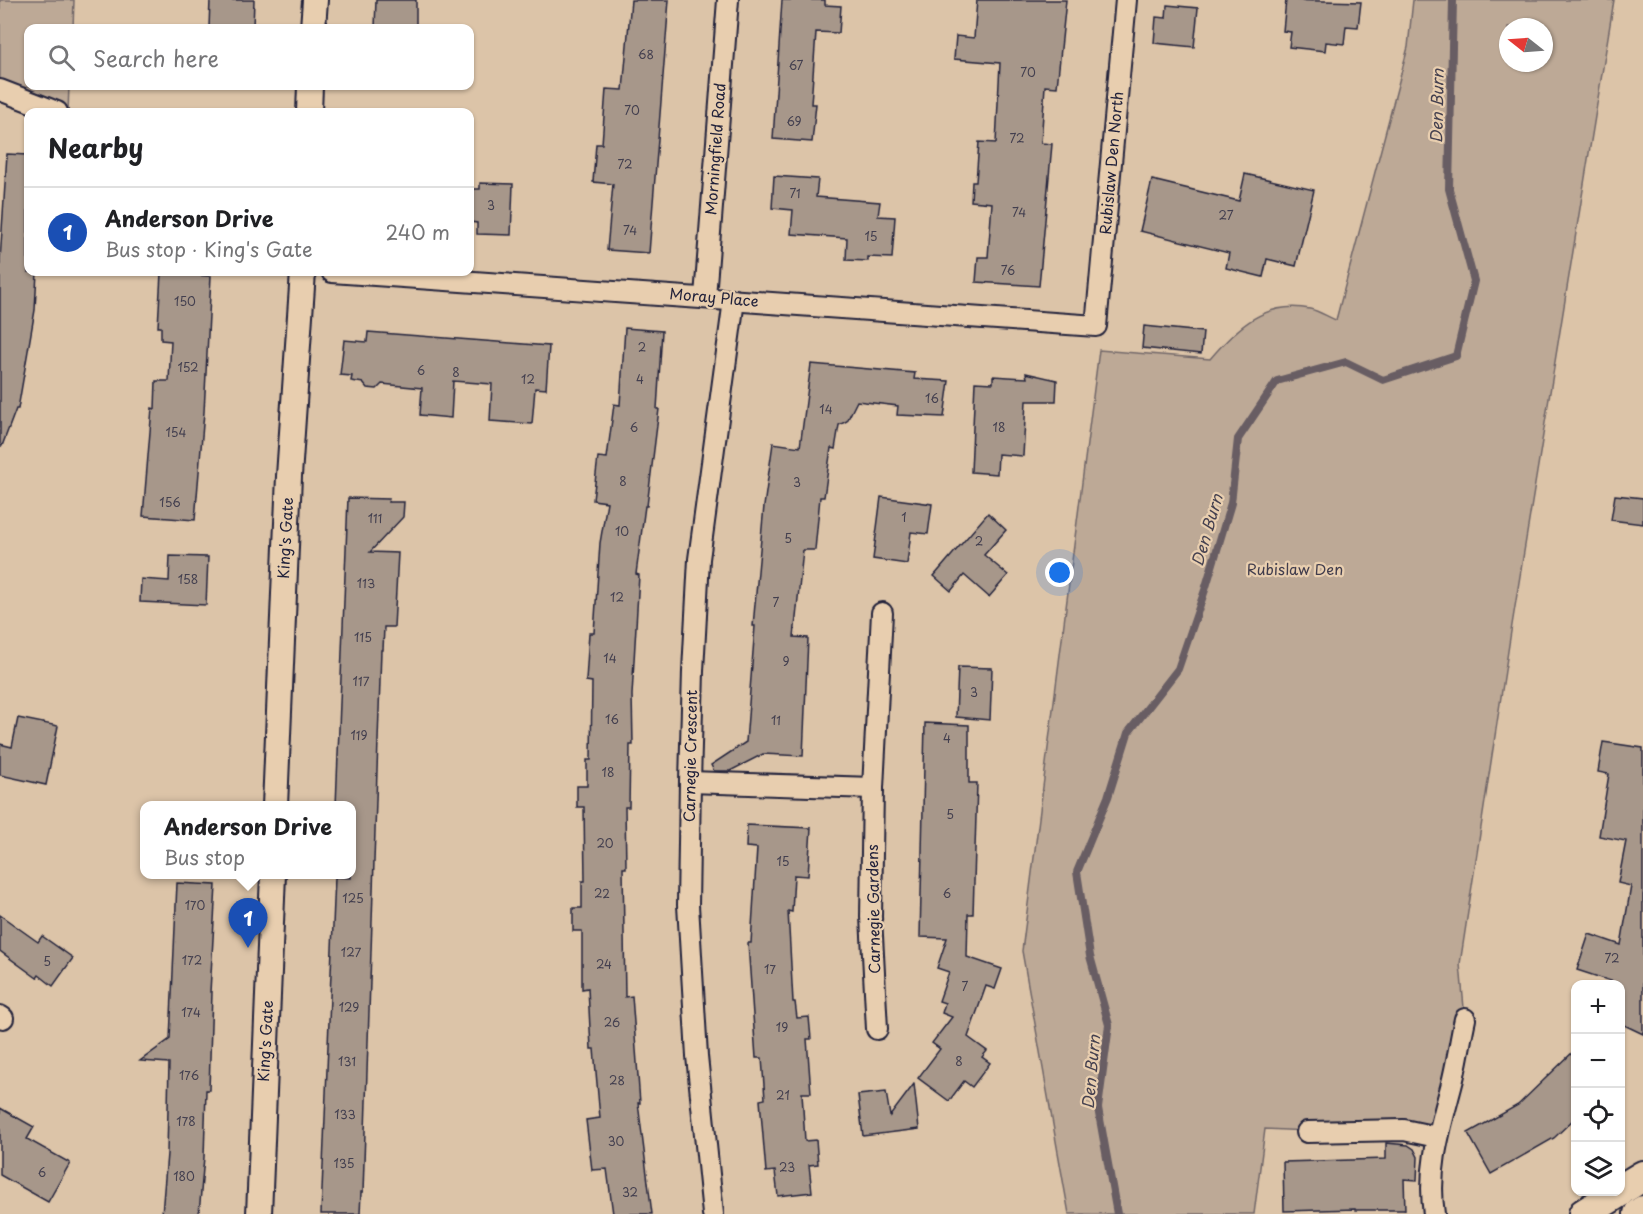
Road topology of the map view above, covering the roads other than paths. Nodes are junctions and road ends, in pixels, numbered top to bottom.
1 (315, 0) edge
2 (728, 0) edge
3 (1126, 0) edge
4 (313, 24) edge
5 (0, 90) edge
6 (310, 90) edge
7 (47, 108) edge
8 (309, 108) edge
9 (303, 276) edge
10 (392, 276) edge
11 (705, 297) junction
12 (734, 300) junction
13 (1096, 326) joint
14 (882, 613) dead end
15 (690, 782) junction
16 (873, 788) junction
17 (275, 801) edge
18 (273, 879) edge
19 (1465, 1019) dead end
20 (876, 1029) dead end
21 (1307, 1132) dead end
22 (1437, 1137) junction
23 (1643, 1176) edge
24 (1625, 1187) edge
25 (1611, 1196) edge
26 (1643, 1211) edge
27 (258, 1212) edge
28 (713, 1214) edge
29 (1434, 1214) edge
30 (1584, 1214) edge
31 (1639, 1214) edge

1 - 4 street
2 - 11 street, Morningfield Road
3 - 13 street, Rubislaw Den North
5 - 7 street
6 - 8 street
9 - 17 street, King's Gate
10 - 11 street, Moray Place
11 - 12 street, Moray Place
12 - 13 street, Moray Place
12 - 15 street, Carnegie Crescent
14 - 16 street, Carnegie Gardens
15 - 16 street
15 - 28 street, Carnegie Crescent
16 - 20 street, Carnegie Gardens
18 - 27 street, King's Gate
19 - 22 street
21 - 22 street
22 - 29 street
23 - 24 main road
25 - 30 main road
26 - 31 main road

